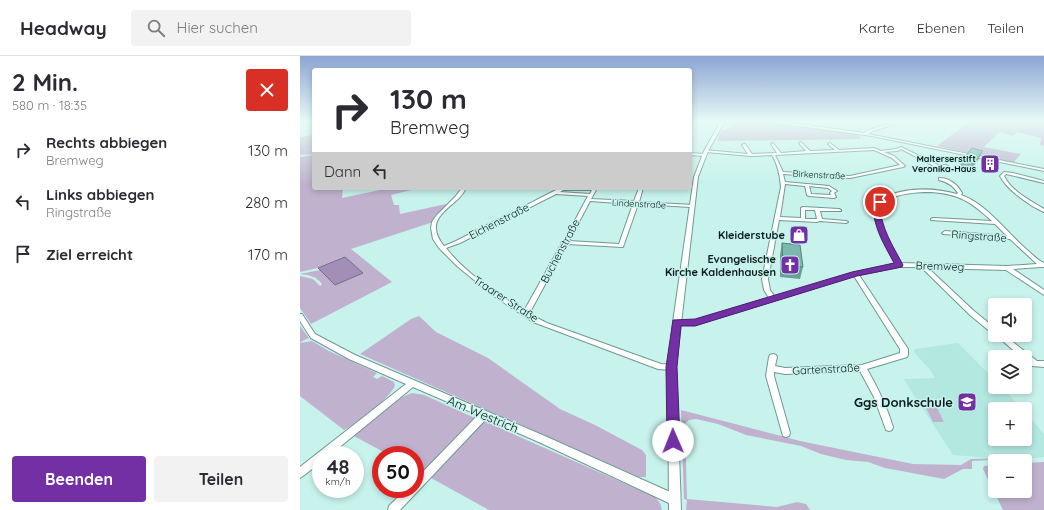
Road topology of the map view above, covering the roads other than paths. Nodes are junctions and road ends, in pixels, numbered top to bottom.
1 (711, 142) edge
2 (906, 142) edge
3 (801, 143) dead end
4 (773, 144) dead end
5 (830, 144) dead end
6 (744, 145) dead end
7 (837, 150) junction
8 (882, 151) junction
9 (809, 152) junction
10 (705, 153) junction
11 (692, 154) edge
12 (773, 154) junction
13 (780, 154) junction
14 (750, 155) junction
15 (946, 166) dead end
16 (1044, 170) edge
17 (782, 173) junction
18 (940, 179) dead end
19 (1044, 182) edge
20 (782, 184) junction
21 (807, 185) junction
22 (463, 190) edge
23 (560, 190) edge
24 (594, 190) edge
25 (640, 190) edge
26 (958, 196) junction
27 (588, 200) junction
28 (635, 203) junction
29 (691, 206) junction
30 (817, 209) junction
31 (839, 210) dead end
32 (1044, 211) edge
33 (777, 218) junction
34 (933, 219) dead end
35 (803, 220) junction
36 (820, 220) junction
37 (846, 222) dead end
38 (997, 224) junction
39 (945, 233) dead end
40 (1012, 238) junction
41 (564, 242) junction
42 (442, 248) junction
43 (899, 265) junction
44 (922, 265) junction
45 (1044, 266) edge
46 (1007, 268) junction
47 (855, 274) junction
48 (1044, 292) edge
49 (773, 299) junction
50 (526, 314) junction
51 (300, 316) edge
52 (677, 322) junction
53 (988, 326) edge
54 (1008, 342) edge
55 (773, 357) dead end
56 (1044, 364) edge
57 (672, 367) junction
58 (771, 368) junction
59 (862, 368) junction
60 (412, 383) junction
61 (484, 414) junction
62 (889, 427) dead end
63 (786, 433) dead end
64 (334, 446) edge
65 (312, 464) edge
66 (300, 474) edge
67 (424, 477) edge
68 (404, 498) edge
69 (675, 505) edge
70 (393, 510) edge

1 - 10 main road
2 - 16 street
3 - 9 street
4 - 13 street
5 - 7 street
6 - 14 street
7 - 8 street, Birkenstraße
7 - 9 street, Birkenstraße
8 - 15 street
8 - 17 street, Birkenstraße
9 - 13 street, Birkenstraße
10 - 11 street
10 - 14 street, Birkenstraße
10 - 29 main road
12 - 13 street, Birkenstraße
12 - 14 street, Birkenstraße
12 - 17 street
17 - 20 street
18 - 26 street
19 - 32 street
20 - 21 street
20 - 33 street
21 - 21 street
22 - 42 street, Traarer Straße
23 - 42 street, Eichenstraße
24 - 27 street, Buchenstraße
25 - 28 street
26 - 38 street, Ringstraße
26 - 43 street, Ringstraße
27 - 28 street, Lindenstraße
27 - 41 street, Buchenstraße
28 - 29 street, Lindenstraße
28 - 41 street
29 - 52 main road
30 - 31 street
30 - 35 street
30 - 36 street
33 - 35 street
33 - 49 street
34 - 38 street, Ringstraße
35 - 36 street
36 - 37 street
38 - 40 street, Ringstraße
39 - 40 street, Ringstraße
40 - 45 street, Ringstraße
41 - 50 street, Buchenstraße
42 - 50 street, Traarer Straße
43 - 44 street, Bremweg
43 - 47 street, Bremweg
44 - 46 street, Bremweg
44 - 53 street
45 - 46 street, Bremweg
46 - 48 street
47 - 49 street, Bremweg
47 - 59 street, Gartenstraße
49 - 52 street, Bremweg
50 - 57 street, Traarer Straße
51 - 60 street, Am Westrich
52 - 57 main road
54 - 56 street
55 - 58 street
57 - 69 main road
58 - 59 street, Gartenstraße
58 - 63 street
59 - 62 street
60 - 61 street, Am Westrich
60 - 64 street
61 - 67 street
61 - 69 street, Am Westrich
65 - 66 street
68 - 70 street

